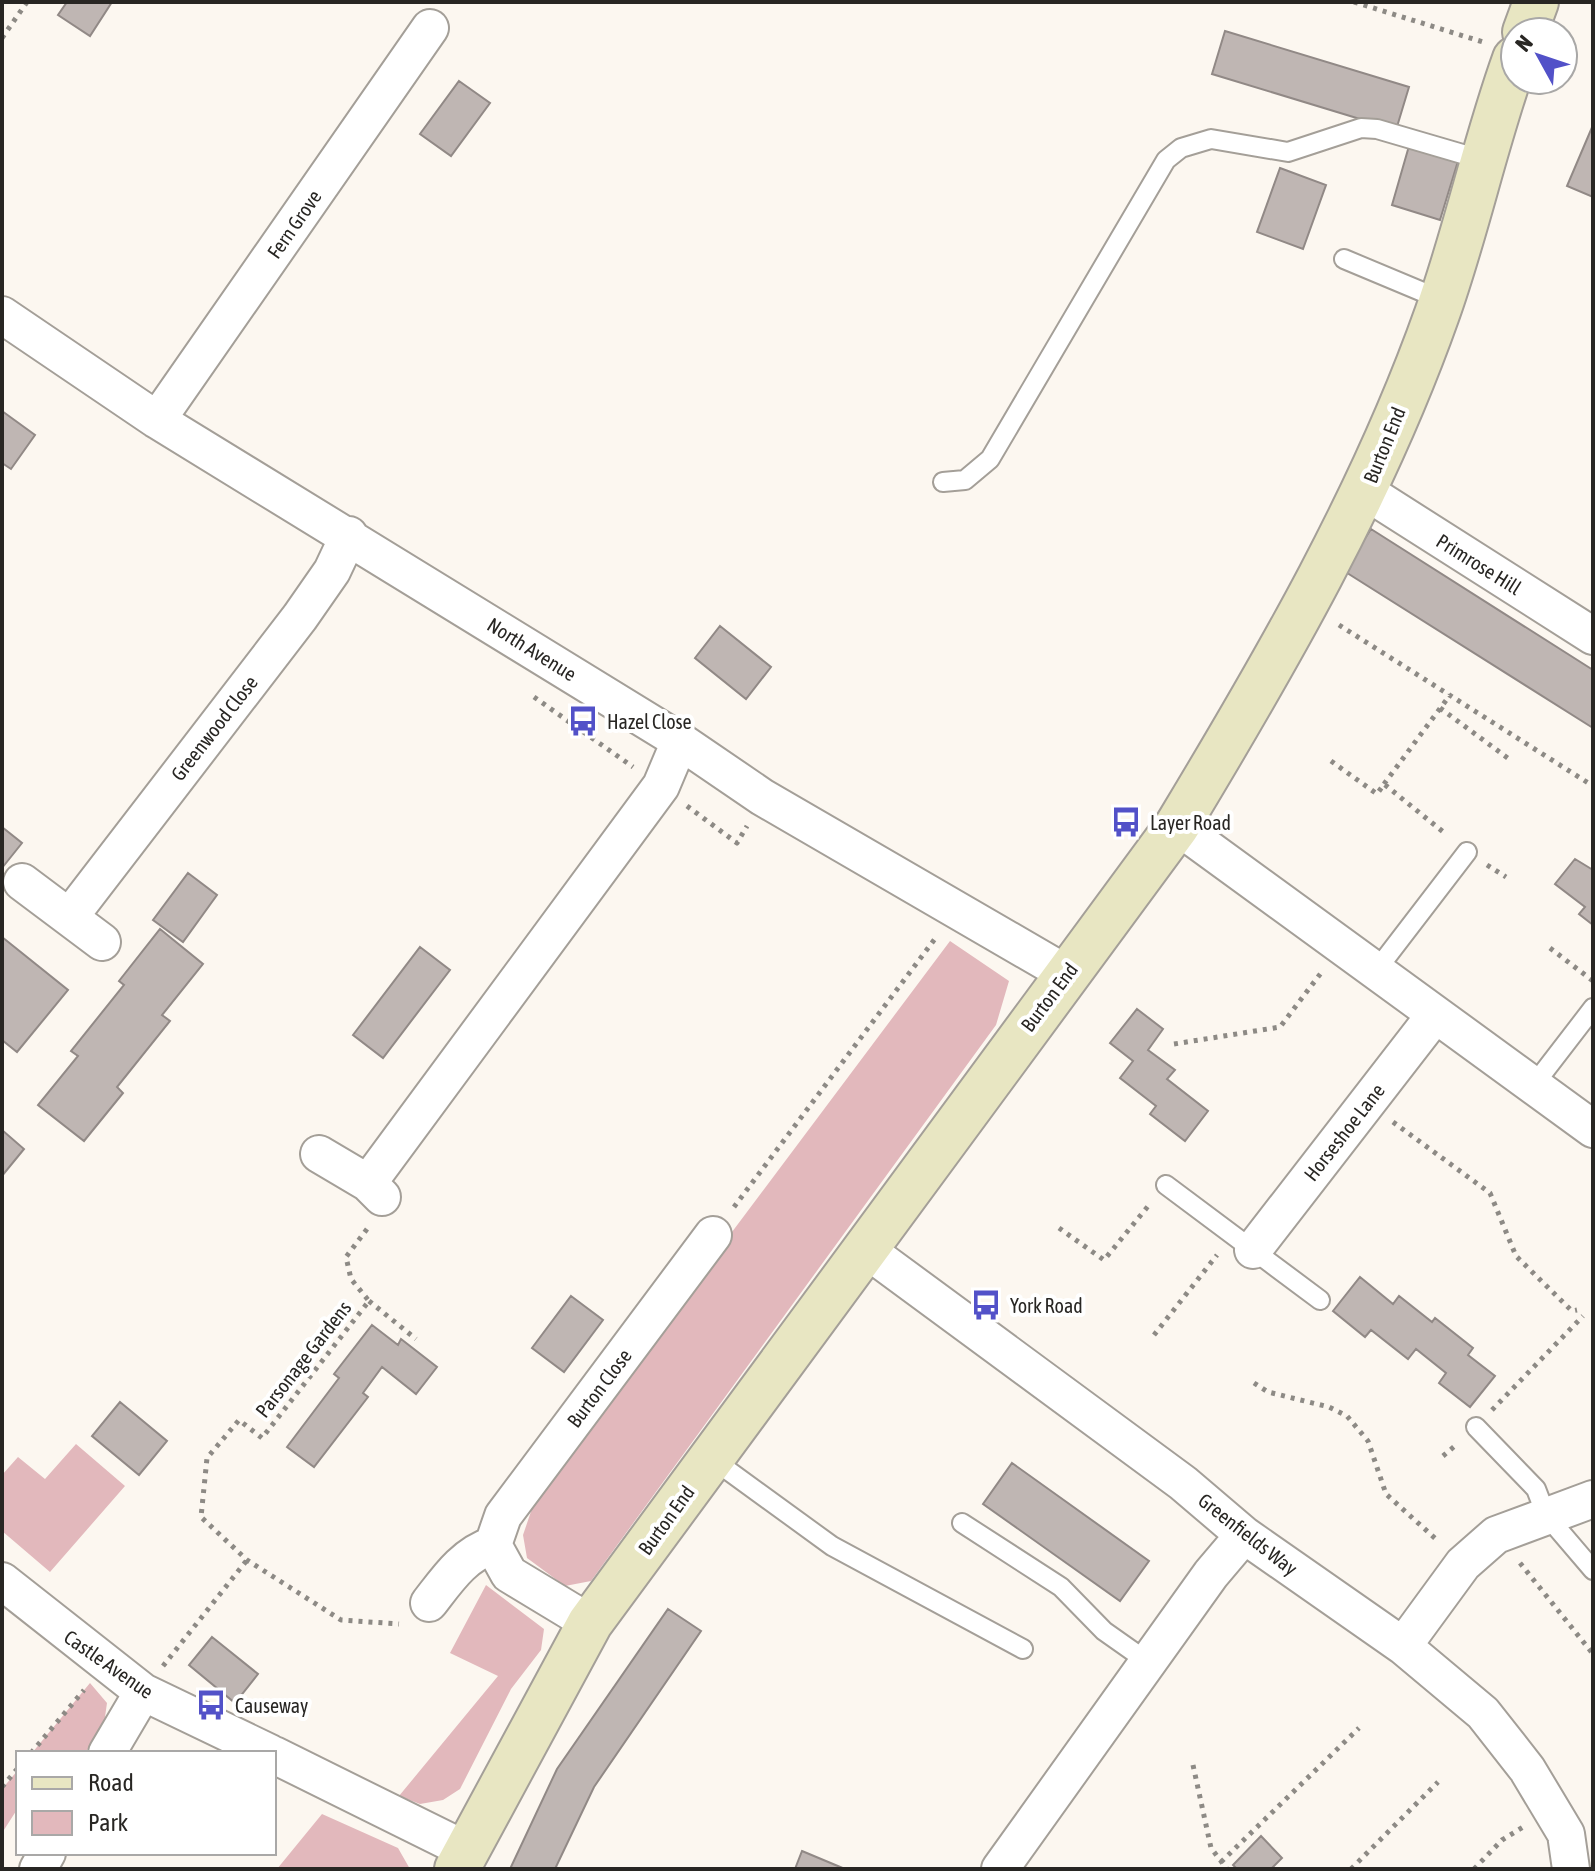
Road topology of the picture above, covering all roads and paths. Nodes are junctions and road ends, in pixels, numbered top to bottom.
1 (27, 2) edge
2 (1354, 2) edge
3 (430, 28) dead end
4 (2, 38) edge
5 (1499, 42) edge
6 (1499, 89) edge
7 (1483, 160) junction
8 (1344, 259) dead end
9 (1442, 300) junction
10 (2, 315) edge
11 (157, 420) junction
12 (943, 482) dead end
13 (1365, 491) junction
14 (349, 535) junction
15 (1305, 603) junction
16 (1593, 636) edge
17 (1450, 694) junction
18 (1440, 708) junction
19 (680, 741) junction
20 (1509, 759) dead end
21 (1331, 761) dead end
22 (1384, 784) junction
23 (1593, 786) edge
24 (1177, 826) junction
25 (1467, 852) junction
26 (1506, 877) dead end
27 (22, 882) dead end
28 (957, 910) junction
29 (71, 915) junction
30 (102, 942) dead end
31 (1341, 946) junction
32 (1550, 948) dead end
33 (1375, 972) junction
34 (1067, 974) junction
35 (1593, 981) edge
36 (1593, 1008) edge
37 (1435, 1015) junction
38 (1174, 1044) dead end
39 (1533, 1086) junction
40 (1367, 1103) junction
41 (1593, 1129) edge
42 (319, 1154) dead end
43 (1166, 1185) joint
44 (375, 1190) junction
45 (1059, 1228) dead end
46 (713, 1235) joint
47 (1243, 1243) junction
48 (864, 1248) junction
49 (1320, 1300) dead end
50 (369, 1301) junction
51 (1577, 1310) dead end
52 (1583, 1316) dead end
53 (1154, 1335) dead end
54 (416, 1339) dead end
55 (1254, 1383) dead end
56 (1476, 1427) junction
57 (1443, 1456) dead end
58 (711, 1458) junction
59 (1593, 1499) edge
60 (1546, 1515) junction
61 (962, 1523) dead end
62 (1244, 1535) junction
63 (1496, 1535) junction
64 (493, 1545) junction
65 (247, 1560) junction
66 (1463, 1564) junction
67 (1593, 1570) edge
68 (2, 1581) edge
69 (429, 1603) joint
70 (590, 1623) junction
71 (1403, 1646) junction
72 (1023, 1649) dead end
73 (1593, 1654) edge
74 (1148, 1662) junction
75 (106, 1664) junction
76 (143, 1692) junction
77 (1359, 1728) dead end
78 (33, 1751) edge
79 (108, 1751) edge
80 (266, 1751) edge
81 (276, 1756) edge
82 (1193, 1765) dead end
83 (16, 1770) edge
84 (1438, 1782) dead end
85 (2, 1787) edge
86 (1524, 1827) dead end
87 (462, 1860) edge
88 (1221, 1862) junction
89 (1000, 1869) edge
90 (1227, 1869) edge
91 (1351, 1869) edge
92 (1474, 1869) edge
93 (1571, 1869) edge

1 - 4 path
2 - 5 path
3 - 11 street, Fern Grove
6 - 7 street, Burton End
7 - 9 street, Burton End
7 - 12 lane
8 - 9 lane
9 - 13 street, Burton End
10 - 11 street, North Avenue
11 - 14 street, North Avenue
13 - 15 street, Burton End
13 - 16 street, Primrose Hill
14 - 19 street, North Avenue
14 - 29 street, Greenwood Close
15 - 17 path
15 - 24 street, Burton End
17 - 18 path
17 - 23 path
18 - 20 path
18 - 22 path
19 - 28 street, North Avenue
19 - 44 street
21 - 22 path
22 - 25 path
24 - 31 street
24 - 34 street, Burton End
25 - 26 path
25 - 33 lane
27 - 29 street
28 - 34 street, North Avenue
28 - 46 path
29 - 30 street
31 - 33 street
31 - 38 path
32 - 35 path
33 - 37 street
34 - 48 street, Burton End
36 - 39 lane
37 - 39 street
37 - 40 street, Horseshoe Lane
39 - 41 street
40 - 47 street, Horseshoe Lane
40 - 51 path
42 - 44 street
43 - 45 path
43 - 47 lane
44 - 50 path, Parsonage Gardens
46 - 64 street, Burton Close
47 - 49 lane
47 - 53 path
48 - 58 street, Burton End
48 - 62 street, Greenfields Way
50 - 54 path
50 - 65 path, Parsonage Gardens
52 - 56 path
55 - 66 path
56 - 57 path
56 - 60 lane
58 - 70 street, Burton End
58 - 72 lane
59 - 60 street
60 - 63 street
60 - 67 lane
61 - 74 lane
62 - 71 street, Greenfields Way
62 - 74 street
63 - 66 street
63 - 73 path
64 - 69 street
64 - 70 street
65 - 69 path, Parsonage Gardens
65 - 76 path
66 - 71 street
68 - 75 street, Castle Avenue
70 - 87 street, Burton End
71 - 93 street, Greenfields Way
74 - 89 street
75 - 76 street, Castle Avenue
75 - 78 path
76 - 79 street
76 - 80 street, Castle Avenue
77 - 88 path
81 - 87 street, Castle Avenue
82 - 88 path
83 - 85 path
84 - 91 path
86 - 92 path
88 - 90 path

